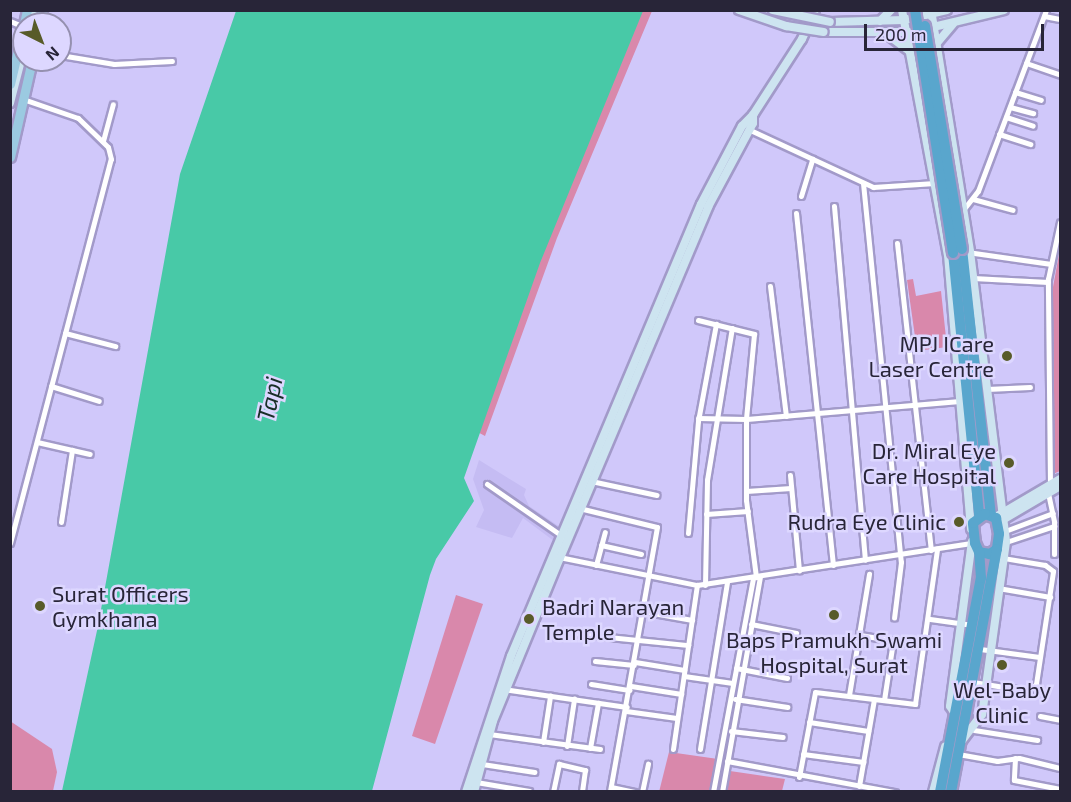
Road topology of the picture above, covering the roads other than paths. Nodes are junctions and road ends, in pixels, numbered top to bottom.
1 (739, 10) edge
2 (772, 10) edge
3 (815, 10) edge
4 (891, 10) edge
5 (902, 10) edge
6 (915, 10) edge
7 (947, 10) edge
8 (1004, 10) edge
9 (928, 12) edge
10 (1045, 13) edge
11 (904, 20) junction
12 (1060, 20) edge
13 (879, 22) junction
14 (957, 22) junction
15 (934, 27) junction
16 (906, 33) junction
17 (886, 34) junction
18 (937, 43) junction
19 (910, 53) junction
20 (72, 57) edge
21 (172, 61) dead end
22 (1026, 63) junction
23 (18, 72) edge
24 (29, 72) edge
25 (1060, 73) edge
26 (1015, 92) junction
27 (23, 99) junction
28 (1041, 100) dead end
29 (10, 103) edge
30 (113, 104) dead end
31 (1010, 107) junction
32 (1033, 113) dead end
33 (1006, 117) junction
34 (1033, 126) dead end
35 (746, 128) junction
36 (999, 134) junction
37 (103, 141) junction
38 (1030, 144) dead end
39 (10, 157) edge
40 (812, 159) junction
41 (864, 183) junction
42 (934, 183) junction
43 (801, 196) dead end
44 (973, 199) junction
45 (834, 206) dead end
46 (963, 210) junction
47 (1012, 210) dead end
48 (796, 213) dead end
49 (1060, 222) edge
50 (897, 243) dead end
51 (962, 252) junction
52 (1051, 264) junction
53 (973, 278) junction
54 (1048, 282) junction
55 (770, 285) dead end
56 (698, 320) dead end
57 (716, 324) junction
58 (732, 328) junction
59 (65, 333) junction
60 (115, 346) dead end
61 (51, 387) junction
62 (1030, 387) dead end
63 (987, 389) junction
64 (960, 400) junction
65 (99, 401) dead end
66 (917, 404) junction
67 (885, 407) junction
68 (852, 410) junction
69 (817, 413) junction
70 (786, 416) junction
71 (716, 417) junction
72 (698, 418) junction
73 (746, 419) junction
74 (37, 442) junction
75 (72, 450) junction
76 (90, 454) dead end
77 (790, 474) dead end
78 (1060, 479) edge
79 (589, 480) junction
80 (487, 484) dead end
81 (1050, 484) junction
82 (1060, 486) edge
83 (791, 488) junction
84 (746, 491) junction
85 (1048, 493) junction
86 (657, 495) dead end
87 (578, 508) junction
88 (748, 511) junction
89 (1053, 513) junction
90 (706, 514) junction
91 (978, 514) junction
92 (998, 518) junction
93 (61, 522) dead end
94 (1054, 526) junction
95 (605, 532) dead end
96 (688, 533) dead end
97 (562, 536) junction
98 (10, 543) edge
99 (601, 545) junction
100 (975, 546) junction
101 (934, 549) junction
102 (1001, 552) junction
103 (641, 554) dead end
104 (1054, 554) dead end
105 (900, 555) junction
106 (557, 557) junction
107 (865, 561) junction
108 (596, 565) junction
109 (833, 566) junction
110 (799, 571) junction
111 (869, 574) dead end
112 (647, 575) junction
113 (756, 577) junction
114 (727, 582) junction
115 (697, 585) junction
116 (705, 585) junction
117 (980, 586) junction
118 (1002, 589) junction
119 (1050, 597) junction
120 (642, 611) junction
121 (894, 618) dead end
122 (930, 618) junction
123 (692, 620) junction
124 (745, 622) junction
125 (752, 624) junction
126 (968, 624) junction
127 (796, 633) dead end
128 (579, 634) dead end
129 (860, 635) junction
130 (637, 641) junction
131 (893, 641) junction
132 (688, 645) junction
133 (925, 646) junction
134 (980, 649) junction
135 (992, 651) junction
136 (1039, 657) junction
137 (595, 661) dead end
138 (634, 664) junction
139 (736, 668) junction
140 (744, 670) junction
141 (684, 673) junction
142 (787, 678) dead end
143 (713, 680) junction
144 (973, 682) junction
145 (734, 683) junction
146 (591, 684) dead end
147 (987, 685) junction
148 (630, 688) junction
149 (503, 689) junction
150 (681, 694) junction
151 (849, 695) junction
152 (550, 696) junction
153 (574, 699) junction
154 (730, 699) junction
155 (874, 699) junction
156 (738, 700) junction
157 (884, 700) junction
158 (598, 703) junction
159 (787, 707) dead end
160 (627, 709) junction
161 (1040, 716) dead end
162 (677, 718) junction
163 (1060, 720) edge
164 (809, 722) junction
165 (953, 729) junction
166 (725, 730) junction
167 (974, 730) junction
168 (732, 731) junction
169 (868, 731) junction
170 (487, 733) junction
171 (783, 737) dead end
172 (1037, 740) dead end
173 (543, 742) junction
174 (567, 746) junction
175 (590, 748) junction
176 (600, 749) dead end
177 (673, 749) dead end
178 (700, 749) dead end
179 (959, 749) junction
180 (803, 754) junction
181 (1015, 758) junction
182 (719, 759) junction
183 (728, 761) junction
184 (863, 762) junction
185 (482, 764) junction
186 (648, 764) dead end
187 (1060, 768) edge
188 (534, 772) dead end
189 (800, 777) junction
190 (476, 782) junction
191 (842, 783) junction
192 (859, 786) junction
193 (611, 789) edge
194 (1047, 789) edge
195 (1060, 789) edge
196 (880, 790) edge
197 (529, 791) edge
198 (466, 792) edge
199 (474, 792) edge
200 (553, 792) edge
201 (582, 792) edge
202 (634, 792) edge
203 (642, 792) edge
204 (713, 792) edge
205 (722, 792) edge
206 (840, 792) edge
207 (895, 792) edge
208 (933, 792) edge
209 (940, 792) edge
210 (951, 792) edge

1 - 17 street, bridge
2 - 13 street, bridge
3 - 35 street
4 - 13 street
5 - 11 street
6 - 51 highway, bridge
7 - 9 street
8 - 14 street
9 - 11 street
9 - 15 street
9 - 51 highway, bridge
10 - 12 street
10 - 22 street
11 - 13 street
11 - 16 street
14 - 15 street
14 - 18 street
15 - 16 street
15 - 18 street
16 - 17 street
16 - 19 street
17 - 19 street
18 - 46 street
19 - 42 street
20 - 21 street
22 - 25 street
22 - 26 street
23 - 29 street
24 - 27 main road
26 - 28 street
26 - 31 street
27 - 37 street
27 - 39 main road
30 - 37 street
31 - 32 street
31 - 33 street
33 - 34 street
33 - 36 street
35 - 40 street
35 - 79 street
36 - 38 street
36 - 44 street
37 - 59 street
40 - 41 street
40 - 43 street
41 - 42 street
41 - 67 street
42 - 64 street
44 - 46 street
44 - 47 street
45 - 68 street
46 - 51 street
48 - 69 street
49 - 52 street
50 - 66 street
51 - 52 street
51 - 53 street
51 - 91 highway
51 - 92 highway
52 - 54 street
53 - 54 street
53 - 63 street
54 - 81 street
55 - 70 street
56 - 57 street
57 - 58 street
57 - 72 street
58 - 71 street
58 - 73 street
59 - 60 street
59 - 61 street
61 - 65 street
61 - 74 street
62 - 63 street
63 - 92 street
64 - 66 street
64 - 100 street
66 - 67 street
66 - 101 street
67 - 68 street
67 - 105 street
68 - 69 street
68 - 107 street
69 - 70 street
69 - 109 street
70 - 73 street
71 - 72 street
71 - 73 street
71 - 90 street
72 - 96 street
73 - 84 street
74 - 75 street
74 - 98 street
75 - 76 street
75 - 93 street
77 - 83 street
78 - 81 street
79 - 86 street
79 - 87 street
80 - 97 street
81 - 92 street
82 - 85 street
83 - 84 street
83 - 110 street
84 - 88 street
85 - 89 street
85 - 92 street
87 - 97 street
87 - 106 street
87 - 112 street
88 - 90 street
88 - 113 street
89 - 92 street
89 - 94 street
90 - 116 street
91 - 92 highway
91 - 100 highway
92 - 102 highway
94 - 102 street
94 - 104 street
95 - 99 street
97 - 106 street
99 - 103 street
99 - 108 street
100 - 101 street
100 - 102 highway
100 - 117 highway
101 - 105 street
101 - 122 street
102 - 117 highway
102 - 118 street
102 - 119 street
105 - 107 street
105 - 121 street
106 - 108 street
106 - 149 street
107 - 109 street
108 - 112 street
109 - 110 street
110 - 113 street
111 - 129 street
112 - 115 street
112 - 120 street
113 - 114 street
113 - 124 street
113 - 125 street
114 - 116 street
114 - 143 street
115 - 116 street
115 - 123 street
117 - 118 street
117 - 126 highway
117 - 134 highway
118 - 119 street
118 - 135 street
119 - 136 street
120 - 123 street
120 - 130 street
122 - 126 street
122 - 133 street
123 - 132 street
124 - 125 street
124 - 139 street
125 - 127 street
125 - 140 street
126 - 165 highway
128 - 130 street
129 - 131 street
129 - 151 street
130 - 132 street
130 - 138 street
131 - 133 street
131 - 157 street
132 - 141 street
133 - 157 street
134 - 135 street
134 - 144 highway
135 - 136 street
135 - 147 street
136 - 147 street
137 - 138 street
138 - 141 street
138 - 148 street
139 - 140 street
139 - 145 street
140 - 142 street
140 - 156 street
141 - 143 street
141 - 150 street
143 - 145 street
143 - 178 street
144 - 147 street
144 - 179 highway
145 - 154 street
146 - 148 street
147 - 167 street
148 - 150 street
148 - 160 street
149 - 152 street
149 - 170 street
150 - 162 street
151 - 155 street
151 - 164 street
152 - 153 street
152 - 173 street
153 - 158 street
153 - 174 street
154 - 156 street
154 - 166 street
155 - 157 street
155 - 169 street
156 - 159 street
156 - 168 street
158 - 160 street
158 - 175 street
160 - 162 street
160 - 193 street
161 - 163 street
162 - 177 street
164 - 169 street
164 - 180 street
165 - 208 street
165 - 209 highway
166 - 168 street
166 - 182 street
167 - 172 street
167 - 179 street
168 - 171 street
168 - 183 street
169 - 184 street
170 - 173 street
170 - 185 street
170 - 198 street
173 - 174 street
174 - 175 street
175 - 176 street
179 - 181 street
179 - 210 highway
180 - 184 street
180 - 189 street
181 - 187 street
181 - 194 street
182 - 183 street
182 - 204 street
183 - 189 street
183 - 205 street
184 - 192 street
185 - 188 street
185 - 190 street
186 - 203 street
189 - 191 street
190 - 197 street
190 - 199 street
191 - 192 street
191 - 206 street
192 - 196 street
193 - 202 street
194 - 195 street
196 - 207 street
200 - 201 street

